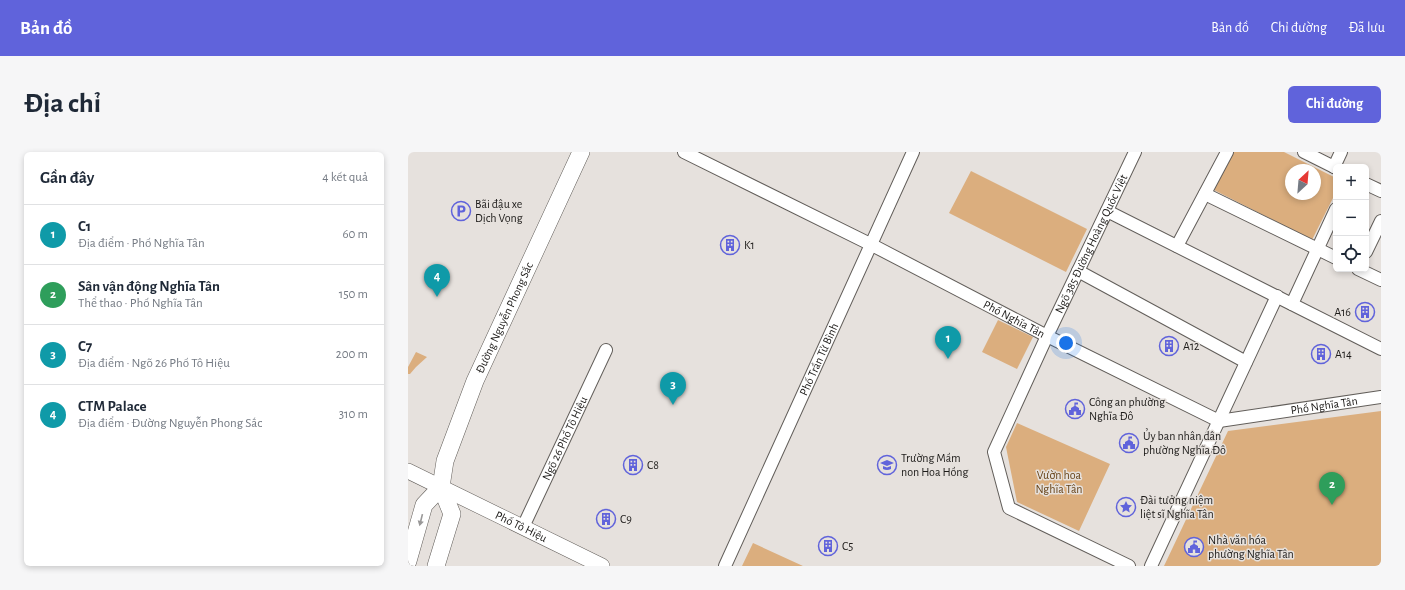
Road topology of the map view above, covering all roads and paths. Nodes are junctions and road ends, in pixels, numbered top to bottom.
1 (581, 152) edge
2 (684, 152) edge
3 (913, 152) edge
4 (1135, 152) edge
5 (1227, 152) edge
6 (1304, 152) edge
7 (1341, 152) edge
8 (1336, 164) edge
9 (1333, 167) edge
10 (1369, 185) edge
11 (1381, 191) edge
12 (1205, 194) junction
13 (1107, 211) junction
14 (1333, 216) edge
15 (1381, 221) edge
16 (872, 244) junction
17 (1177, 246) junction
18 (1369, 246) edge
19 (1318, 249) junction
20 (1333, 256) edge
21 (1078, 271) junction
22 (1364, 272) edge
23 (1381, 280) edge
24 (1277, 296) junction
25 (1292, 304) junction
26 (1047, 336) junction
27 (1381, 349) edge
28 (606, 350) dead end
29 (1246, 362) junction
30 (1381, 397) edge
31 (1219, 421) junction
32 (408, 471) edge
33 (441, 488) junction
34 (523, 527) junction
35 (408, 562) edge
36 (436, 566) edge
37 (602, 566) edge
38 (725, 566) edge
39 (1129, 566) edge
40 (1151, 566) edge

1 - 33 main road, Đường Nguyễn Phong Sắc
2 - 16 street, Phố Nghĩa Tân
3 - 16 street, Phố Trần Tử Bình
4 - 13 street, Ngõ 385 Đường Hoàng Quốc Việt
5 - 12 street
6 - 9 street
7 - 8 street
10 - 11 street
12 - 17 street
12 - 19 street
13 - 17 street
13 - 21 street, Ngõ 385 Đường Hoàng Quốc Việt
14 - 19 street
15 - 18 street
16 - 26 street, Phố Nghĩa Tân
16 - 38 street, Phố Trần Tử Bình
17 - 24 street
19 - 20 street
19 - 25 street
21 - 26 street, Ngõ 385 Đường Hoàng Quốc Việt
21 - 29 street
22 - 23 street
24 - 25 street
24 - 29 street
25 - 27 street
26 - 31 street, Phố Nghĩa Tân
26 - 39 street, Ngõ 385 Đường Hoàng Quốc Việt
28 - 34 street, Ngõ 26 Phố Tô Hiệu
29 - 31 street
30 - 31 street, Phố Nghĩa Tân
31 - 40 street
32 - 33 street, Phố Tô Hiệu
33 - 34 street, Phố Tô Hiệu
33 -> 35 main road
33 - 36 main road
34 - 37 street, Phố Tô Hiệu

